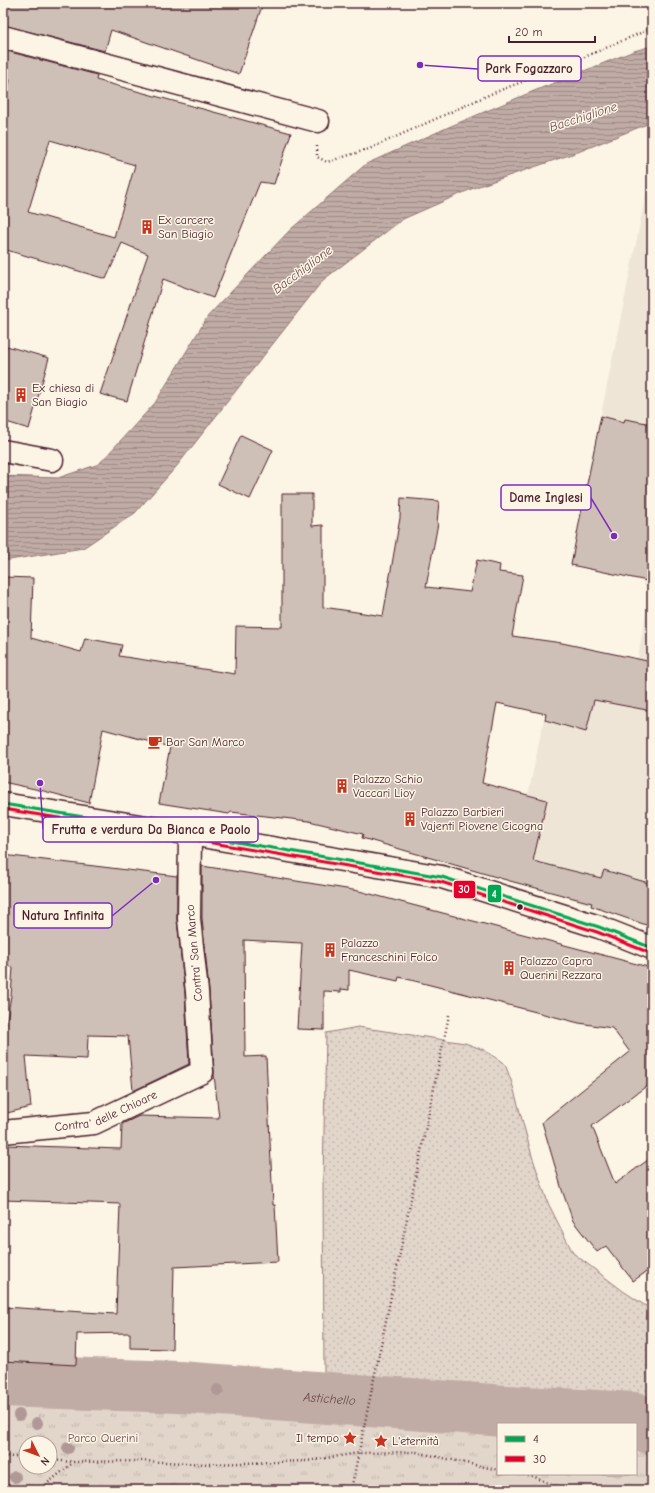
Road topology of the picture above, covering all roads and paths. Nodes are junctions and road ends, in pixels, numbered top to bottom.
1 (652, 28) edge
2 (3, 37) edge
3 (318, 120) joint
4 (3, 451) edge
5 (52, 460) dead end
6 (3, 804) edge
7 (190, 834) junction
8 (652, 948) edge
9 (449, 1015) dead end
10 (202, 1072) joint
11 (3, 1132) edge
12 (359, 1453) junction
13 (3, 1456) edge
14 (18, 1457) edge
15 (58, 1461) edge
16 (74, 1462) junction
17 (497, 1470) edge
18 (526, 1475) edge
19 (39, 1490) edge
20 (351, 1490) edge
21 (563, 1490) edge

1 - 3 path
2 - 3 street
4 - 5 street
6 - 7 street
7 - 8 street
7 - 10 street, Contra' San Marco
9 - 12 path
10 - 11 street, Contra' delle Chioare
12 - 16 path
12 - 17 path
12 - 20 path
13 - 14 path
15 - 16 path
16 - 19 path
18 - 21 path

